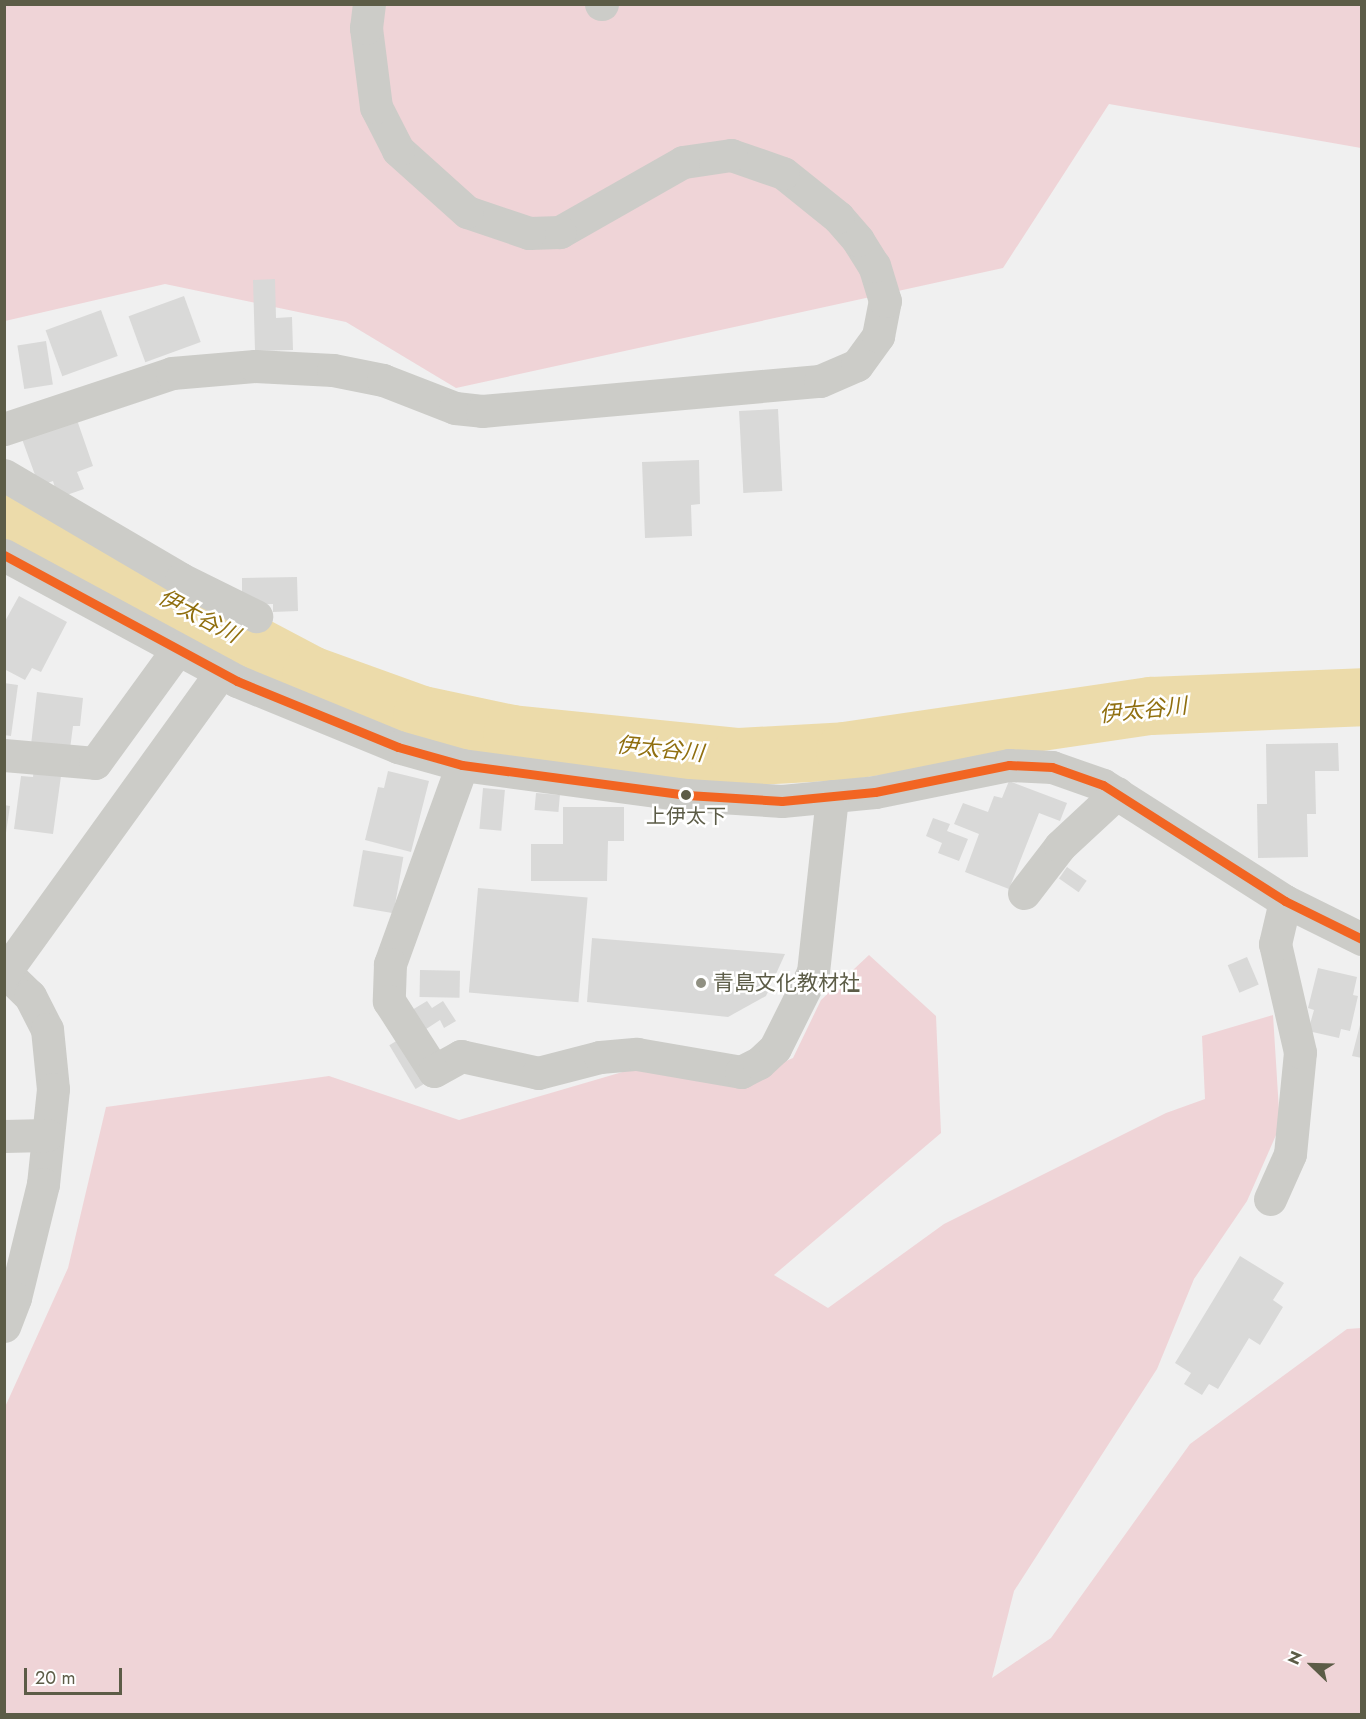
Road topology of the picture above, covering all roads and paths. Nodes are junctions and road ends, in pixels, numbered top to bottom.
1 (369, 4) edge
2 (4, 429) edge
3 (4, 475) edge
4 (4, 555) edge
5 (256, 616) dead end
6 (177, 650) junction
7 (221, 674) junction
8 (4, 755) edge
9 (462, 765) junction
10 (1117, 794) junction
11 (832, 796) junction
12 (1024, 893) dead end
13 (1285, 901) junction
14 (1362, 939) edge
15 (5, 971) edge
16 (47, 1135) junction
17 (4, 1136) edge
18 (1270, 1199) dead end
19 (4, 1326) edge

1 - 2 street
3 - 5 street
4 - 6 street
6 - 7 street
6 - 8 street
7 - 9 street
7 - 15 street
9 - 11 street
9 - 11 street
10 - 11 street
10 - 12 street
10 - 13 street
13 - 14 street
13 - 18 street
15 - 16 street
16 - 17 street
16 - 19 street

